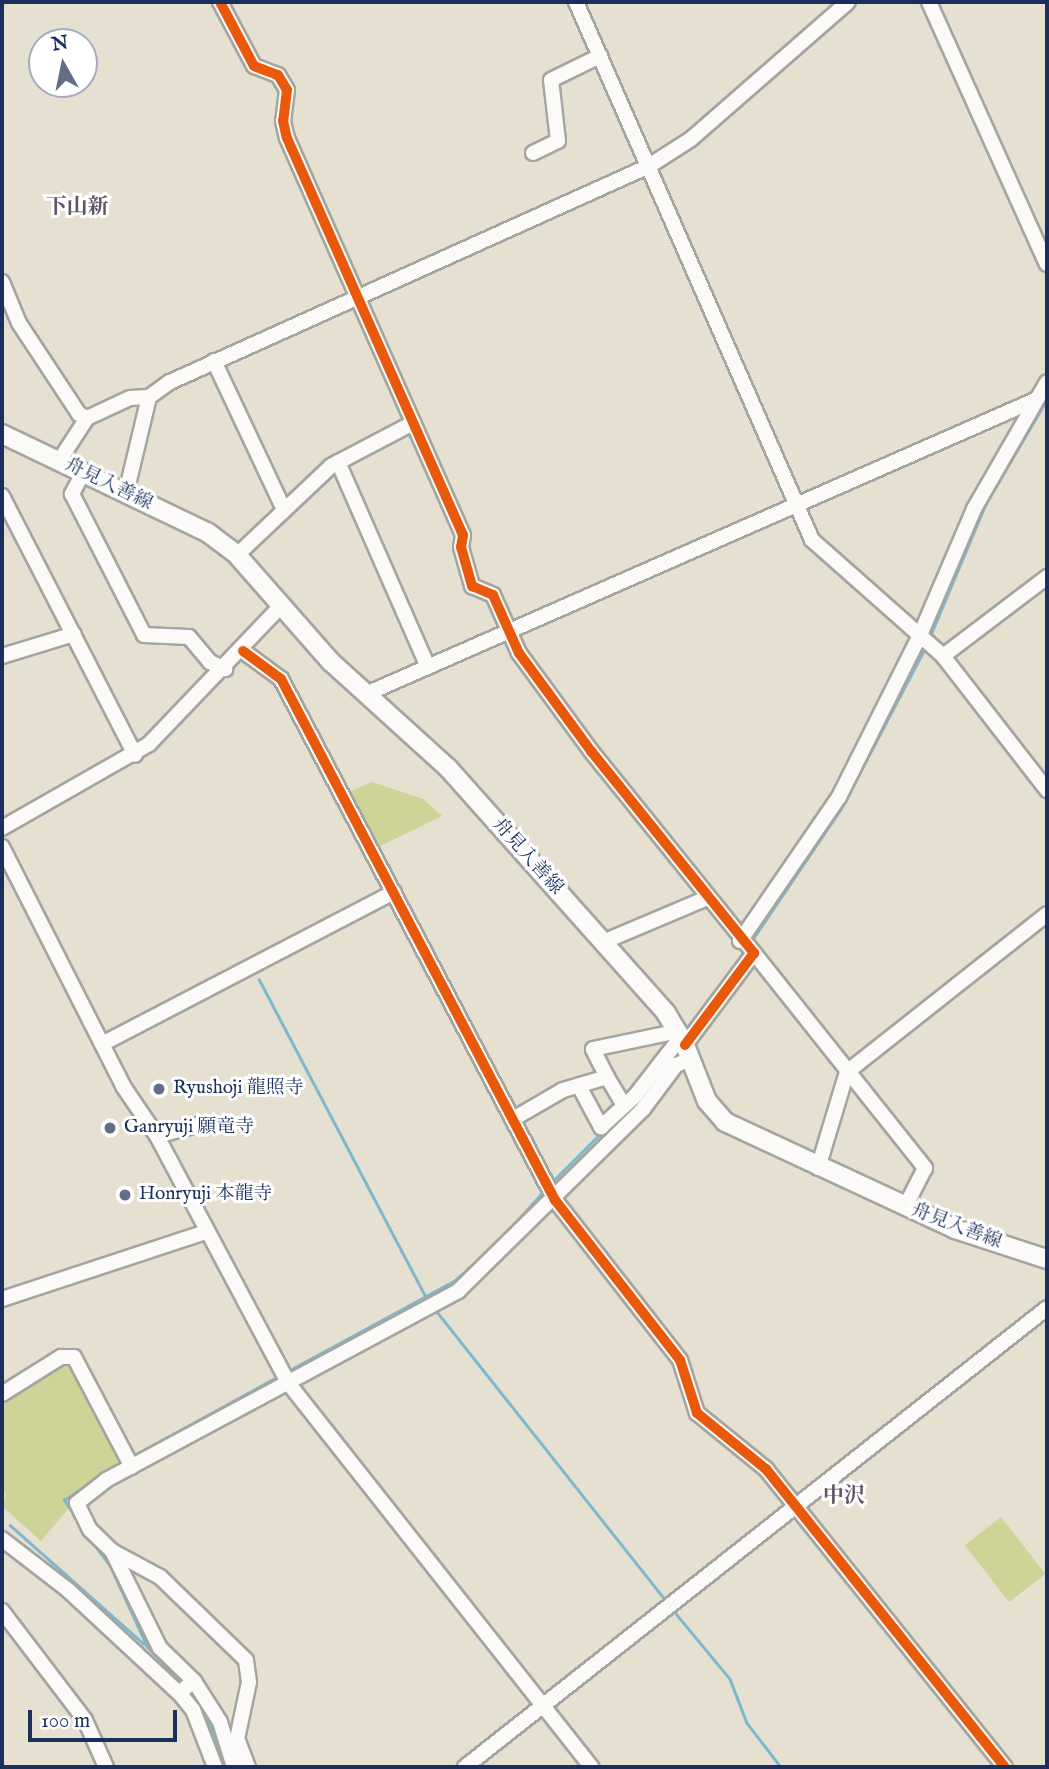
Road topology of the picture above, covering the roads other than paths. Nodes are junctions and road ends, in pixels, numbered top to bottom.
1 (220, 2) edge
2 (576, 2) edge
3 (848, 2) edge
4 (929, 2) edge
5 (600, 56) junction
6 (533, 153) dead end
7 (649, 166) junction
8 (1047, 264) edge
9 (2, 282) edge
10 (358, 297) junction
11 (214, 361) junction
12 (1047, 382) edge
13 (149, 397) junction
14 (1035, 400) junction
15 (87, 418) junction
16 (413, 423) junction
17 (2, 434) edge
18 (60, 461) junction
19 (338, 462) junction
20 (83, 473) junction
21 (126, 493) junction
22 (2, 496) edge
23 (797, 502) junction
24 (284, 510) junction
25 (237, 555) junction
26 (1047, 577) edge
27 (282, 606) junction
28 (508, 633) junction
29 (74, 634) junction
30 (920, 635) junction
31 (243, 651) junction
32 (2, 656) edge
33 (943, 656) junction
34 (428, 667) junction
35 (225, 669) junction
36 (366, 694) junction
37 (135, 755) junction
38 (1047, 790) edge
39 (2, 828) edge
40 (2, 847) edge
41 (394, 892) junction
42 (707, 898) junction
43 (1047, 914) edge
44 (740, 941) junction
45 (603, 942) junction
46 (754, 953) junction
47 (684, 1043) junction
48 (102, 1044) junction
49 (847, 1072) junction
50 (607, 1077) junction
51 (579, 1086) junction
52 (624, 1105) junction
53 (513, 1119) junction
54 (197, 1125) dead end
55 (157, 1136) junction
56 (818, 1168) junction
57 (555, 1200) junction
58 (905, 1207) junction
59 (206, 1232) junction
60 (1047, 1259) edge
61 (2, 1299) edge
62 (1047, 1308) edge
63 (289, 1384) junction
64 (2, 1394) edge
65 (132, 1467) junction
66 (797, 1506) junction
67 (2, 1539) edge
68 (112, 1551) junction
69 (2, 1611) edge
70 (194, 1681) junction
71 (179, 1693) junction
72 (544, 1706) junction
73 (106, 1767) edge
74 (215, 1767) edge
75 (234, 1767) edge
76 (248, 1767) edge
77 (465, 1767) edge
78 (591, 1767) edge
79 (1004, 1767) edge

1 - 10 street
2 - 5 street
3 - 7 street
4 - 8 street
5 - 6 street
5 - 7 street
7 - 10 street
7 - 23 street
9 - 15 street
10 - 11 street
10 - 16 street
11 - 13 street
11 - 24 street
12 - 14 street
13 - 15 street
13 - 21 street
14 - 23 street
14 - 30 street
15 - 18 street
16 - 19 street
16 - 28 street
17 - 18 main road, 舟見入善線
18 - 20 main road, 舟見入善線
19 - 24 street
19 - 34 street
20 - 21 main road, 舟見入善線
20 - 35 street
21 - 25 main road, 舟見入善線
22 - 29 street
23 - 28 street
23 - 30 street
24 - 25 street
25 - 27 main road, 舟見入善線
26 - 33 street
27 - 31 street
27 - 36 main road, 舟見入善線
28 - 34 street
28 - 42 street
29 - 32 street
29 - 37 street
30 - 33 street
30 - 44 street
31 - 35 street
31 - 41 street
33 - 38 street
34 - 36 street
35 - 37 street
36 - 45 main road, 舟見入善線
37 - 39 street
40 - 48 street
41 - 48 street
41 - 53 street
42 - 44 street
42 - 45 street
43 - 49 street
44 - 46 street
45 - 47 main road, 舟見入善線
46 - 47 street
46 - 49 street
47 - 50 street
47 - 52 street
47 - 56 main road, 舟見入善線
47 - 57 street
48 - 55 street
49 - 56 street
49 - 58 street
50 - 51 street
50 - 52 street
51 - 52 street
51 - 53 street
53 - 57 street
54 - 55 street
55 - 59 street
56 - 58 main road, 舟見入善線
57 - 63 street
57 - 66 street
58 - 60 main road, 舟見入善線
59 - 61 street
59 - 63 street
62 - 66 street
63 - 65 street
63 - 72 street
64 - 65 street
65 - 68 street
66 - 72 street
66 - 79 street
67 - 71 street
68 - 70 street
68 - 76 street
69 - 73 street
70 - 71 street
70 - 75 street
71 - 74 street
72 - 77 street
72 - 78 street

